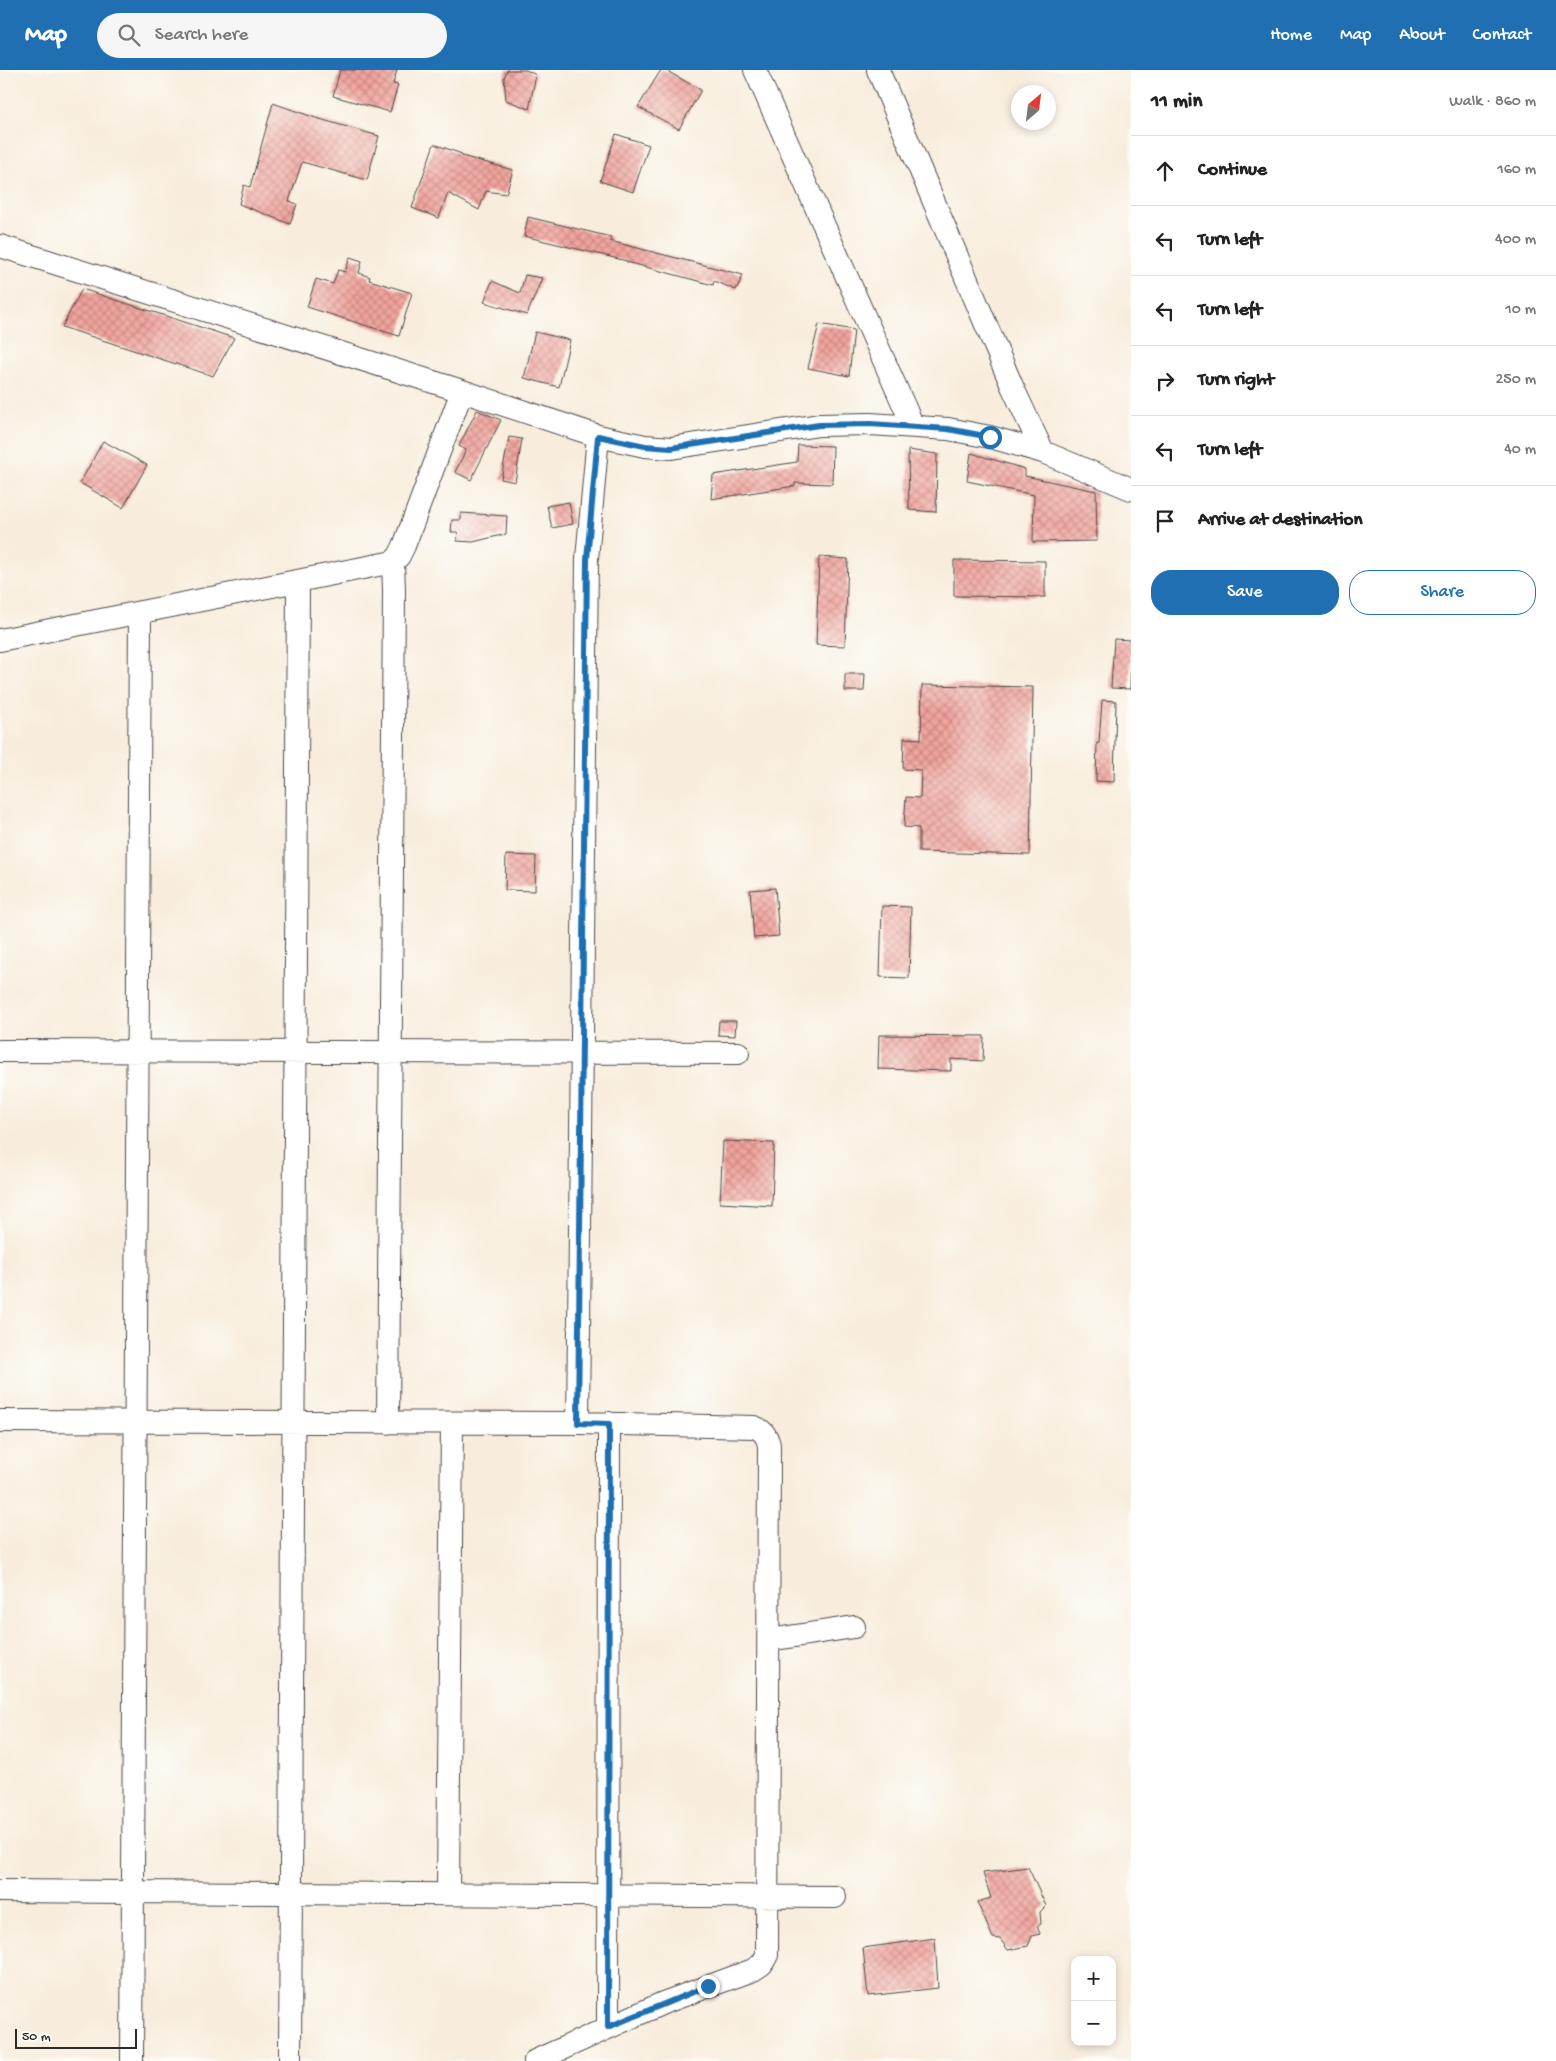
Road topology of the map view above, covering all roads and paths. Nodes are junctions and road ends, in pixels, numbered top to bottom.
1 (755, 70) edge
2 (878, 70) edge
3 (0, 246) edge
4 (462, 391) junction
5 (912, 426) junction
6 (598, 436) junction
7 (1044, 452) junction
8 (1131, 489) edge
9 (393, 562) junction
10 (298, 582) junction
11 (140, 612) junction
12 (0, 640) edge
13 (0, 1051) edge
14 (136, 1052) junction
15 (296, 1052) junction
16 (391, 1052) junction
17 (582, 1052) junction
18 (738, 1052) dead end
19 (0, 1421) edge
20 (135, 1422) junction
21 (294, 1422) junction
22 (388, 1422) junction
23 (452, 1423) junction
24 (578, 1423) junction
25 (609, 1424) junction
26 (854, 1626) dead end
27 (768, 1640) junction
28 (0, 1891) edge
29 (133, 1892) junction
30 (291, 1893) junction
31 (448, 1894) junction
32 (609, 1895) junction
33 (768, 1896) junction
34 (835, 1897) dead end
35 (608, 2027) junction
36 (132, 2061) edge
37 (290, 2061) edge
38 (535, 2061) edge

1 - 5 street
2 - 7 street
3 - 4 street
4 - 6 street
4 - 9 street
5 - 6 street
5 - 7 street
6 - 17 street
7 - 8 street
9 - 10 street
9 - 16 street
10 - 11 street
10 - 15 street
11 - 12 street
11 - 14 street
13 - 14 street
14 - 15 street
14 - 20 street
15 - 16 street
15 - 21 street
16 - 17 street
16 - 22 street
17 - 18 street
17 - 24 street
19 - 20 street
20 - 21 street
20 - 29 street
21 - 22 street
21 - 30 street
22 - 23 street
23 - 24 street
23 - 31 street
24 - 25 street
25 - 27 street
25 - 32 street
26 - 27 street
27 - 33 street
28 - 29 street
29 - 30 street
29 - 36 street
30 - 31 street
30 - 37 street
31 - 32 street
32 - 33 street
32 - 35 street
33 - 34 street
33 - 35 street
35 - 38 street

